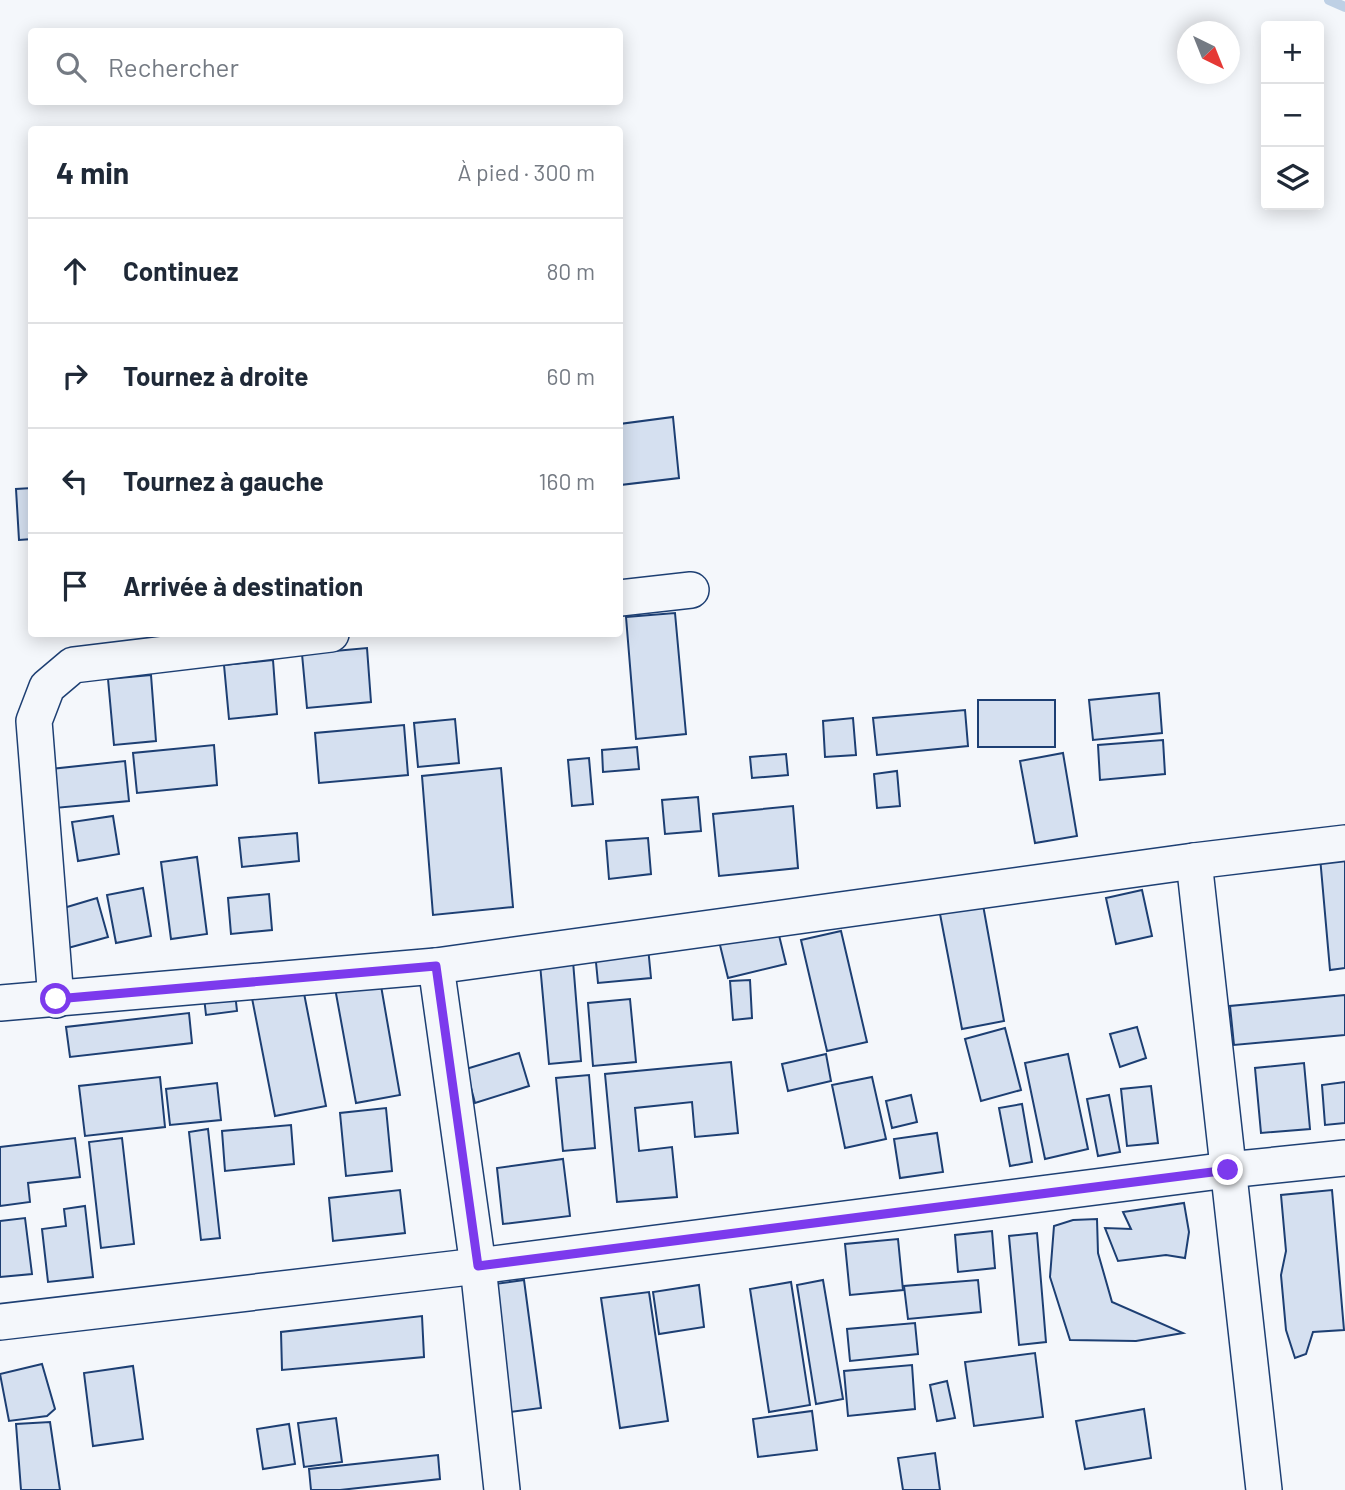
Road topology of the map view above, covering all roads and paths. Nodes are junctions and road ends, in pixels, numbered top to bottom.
1 (691, 590) dead end
2 (623, 598) edge
3 (306, 637) edge
4 (1345, 844) edge
5 (1194, 861) junction
6 (436, 966) junction
7 (56, 999) junction
8 (0, 1003) edge
9 (1345, 1158) edge
10 (1228, 1170) junction
11 (478, 1266) junction
12 (0, 1322) edge
13 (502, 1490) edge
14 (1264, 1490) edge

1 - 2 street
3 - 7 street
4 - 5 street
5 - 6 street
5 - 10 street
6 - 7 street
6 - 11 street
7 - 8 street
9 - 10 street
10 - 11 street
10 - 14 street
11 - 12 street
11 - 13 street

